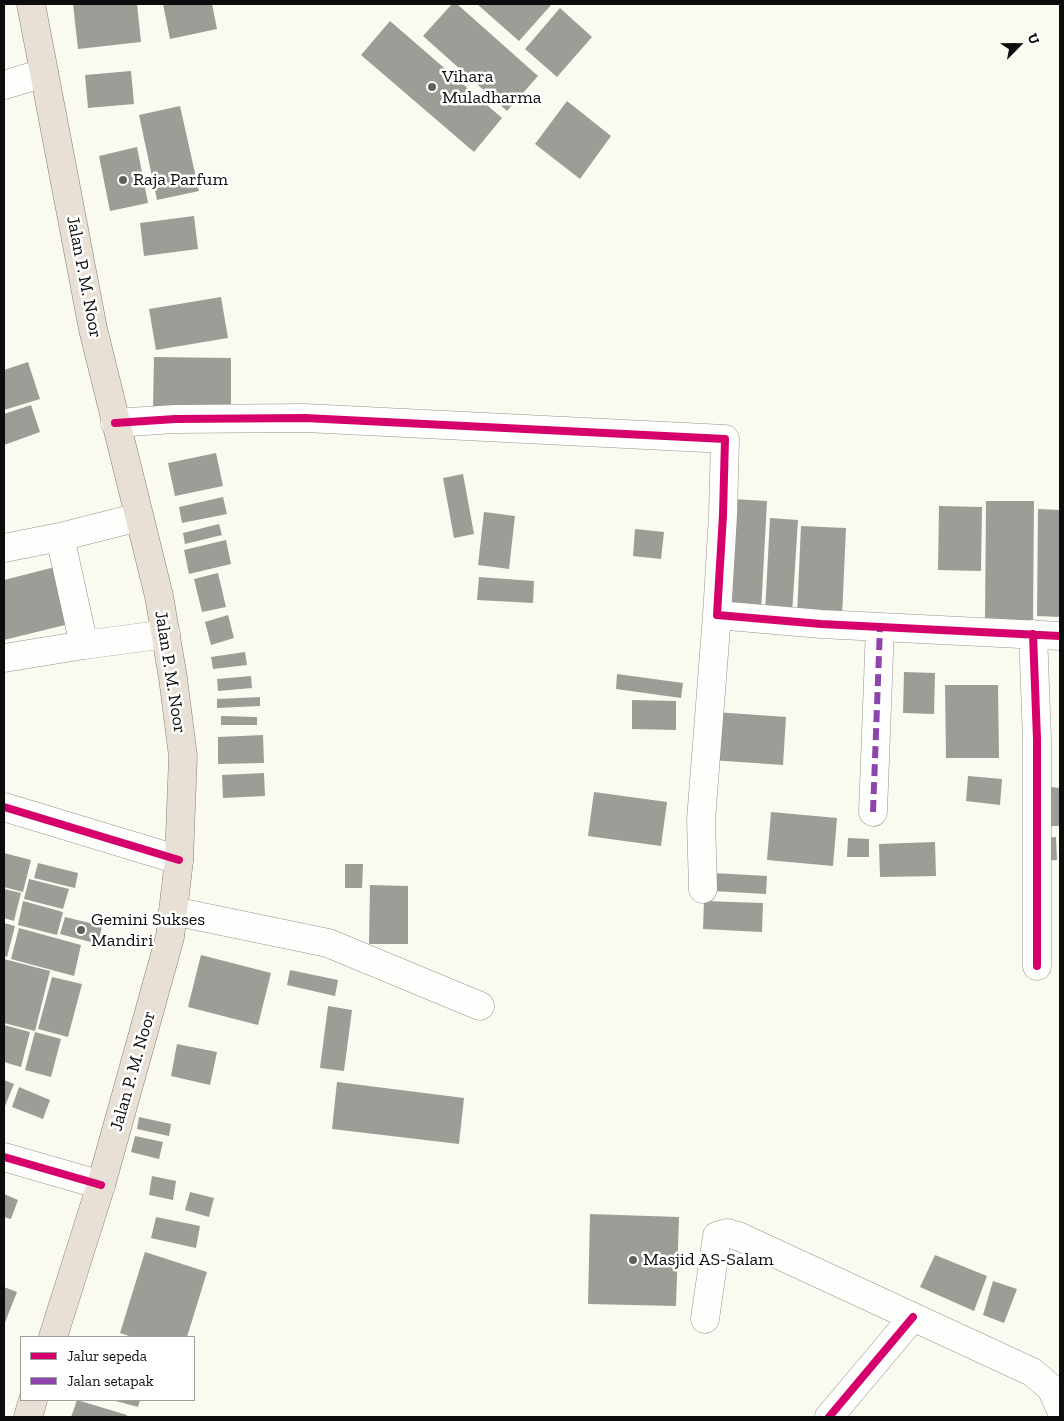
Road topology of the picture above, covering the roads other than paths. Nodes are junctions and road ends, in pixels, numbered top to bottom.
1 (31, 4) edge
2 (44, 73) junction
3 (4, 85) edge
4 (115, 423) junction
5 (138, 518) junction
6 (60, 538) junction
7 (4, 548) edge
8 (717, 615) junction
9 (880, 627) junction
10 (166, 634) junction
11 (1034, 634) junction
12 (1060, 636) edge
13 (84, 645) junction
14 (4, 658) edge
15 (4, 807) edge
16 (873, 812) dead end
17 (179, 860) junction
18 (703, 889) dead end
19 (173, 911) junction
20 (1038, 966) dead end
21 (480, 1006) dead end
22 (4, 1156) edge
23 (101, 1185) junction
24 (913, 1317) junction
25 (705, 1319) dead end
26 (53, 1336) edge
27 (33, 1401) edge
28 (1060, 1408) edge
29 (28, 1417) edge
30 (829, 1417) edge

1 - 2 highway, Jalan P. M. Noor
2 - 3 street
2 - 4 highway, Jalan P. M. Noor
4 - 5 highway, Jalan P. M. Noor
4 - 8 street
5 - 6 street
5 - 10 highway, Jalan P. M. Noor
6 - 7 street
6 - 13 street
8 - 9 street
8 - 18 street
9 - 11 street
9 - 16 street
10 - 13 street
10 - 17 highway, Jalan P. M. Noor
11 - 12 street
11 - 20 street
13 - 14 street
15 - 17 street
17 - 19 highway, Jalan P. M. Noor
19 - 21 street
19 - 23 highway, Jalan P. M. Noor
22 - 23 street
23 - 26 highway, Jalan P. M. Noor
24 - 25 street
24 - 28 street
24 - 30 street
27 - 29 highway

